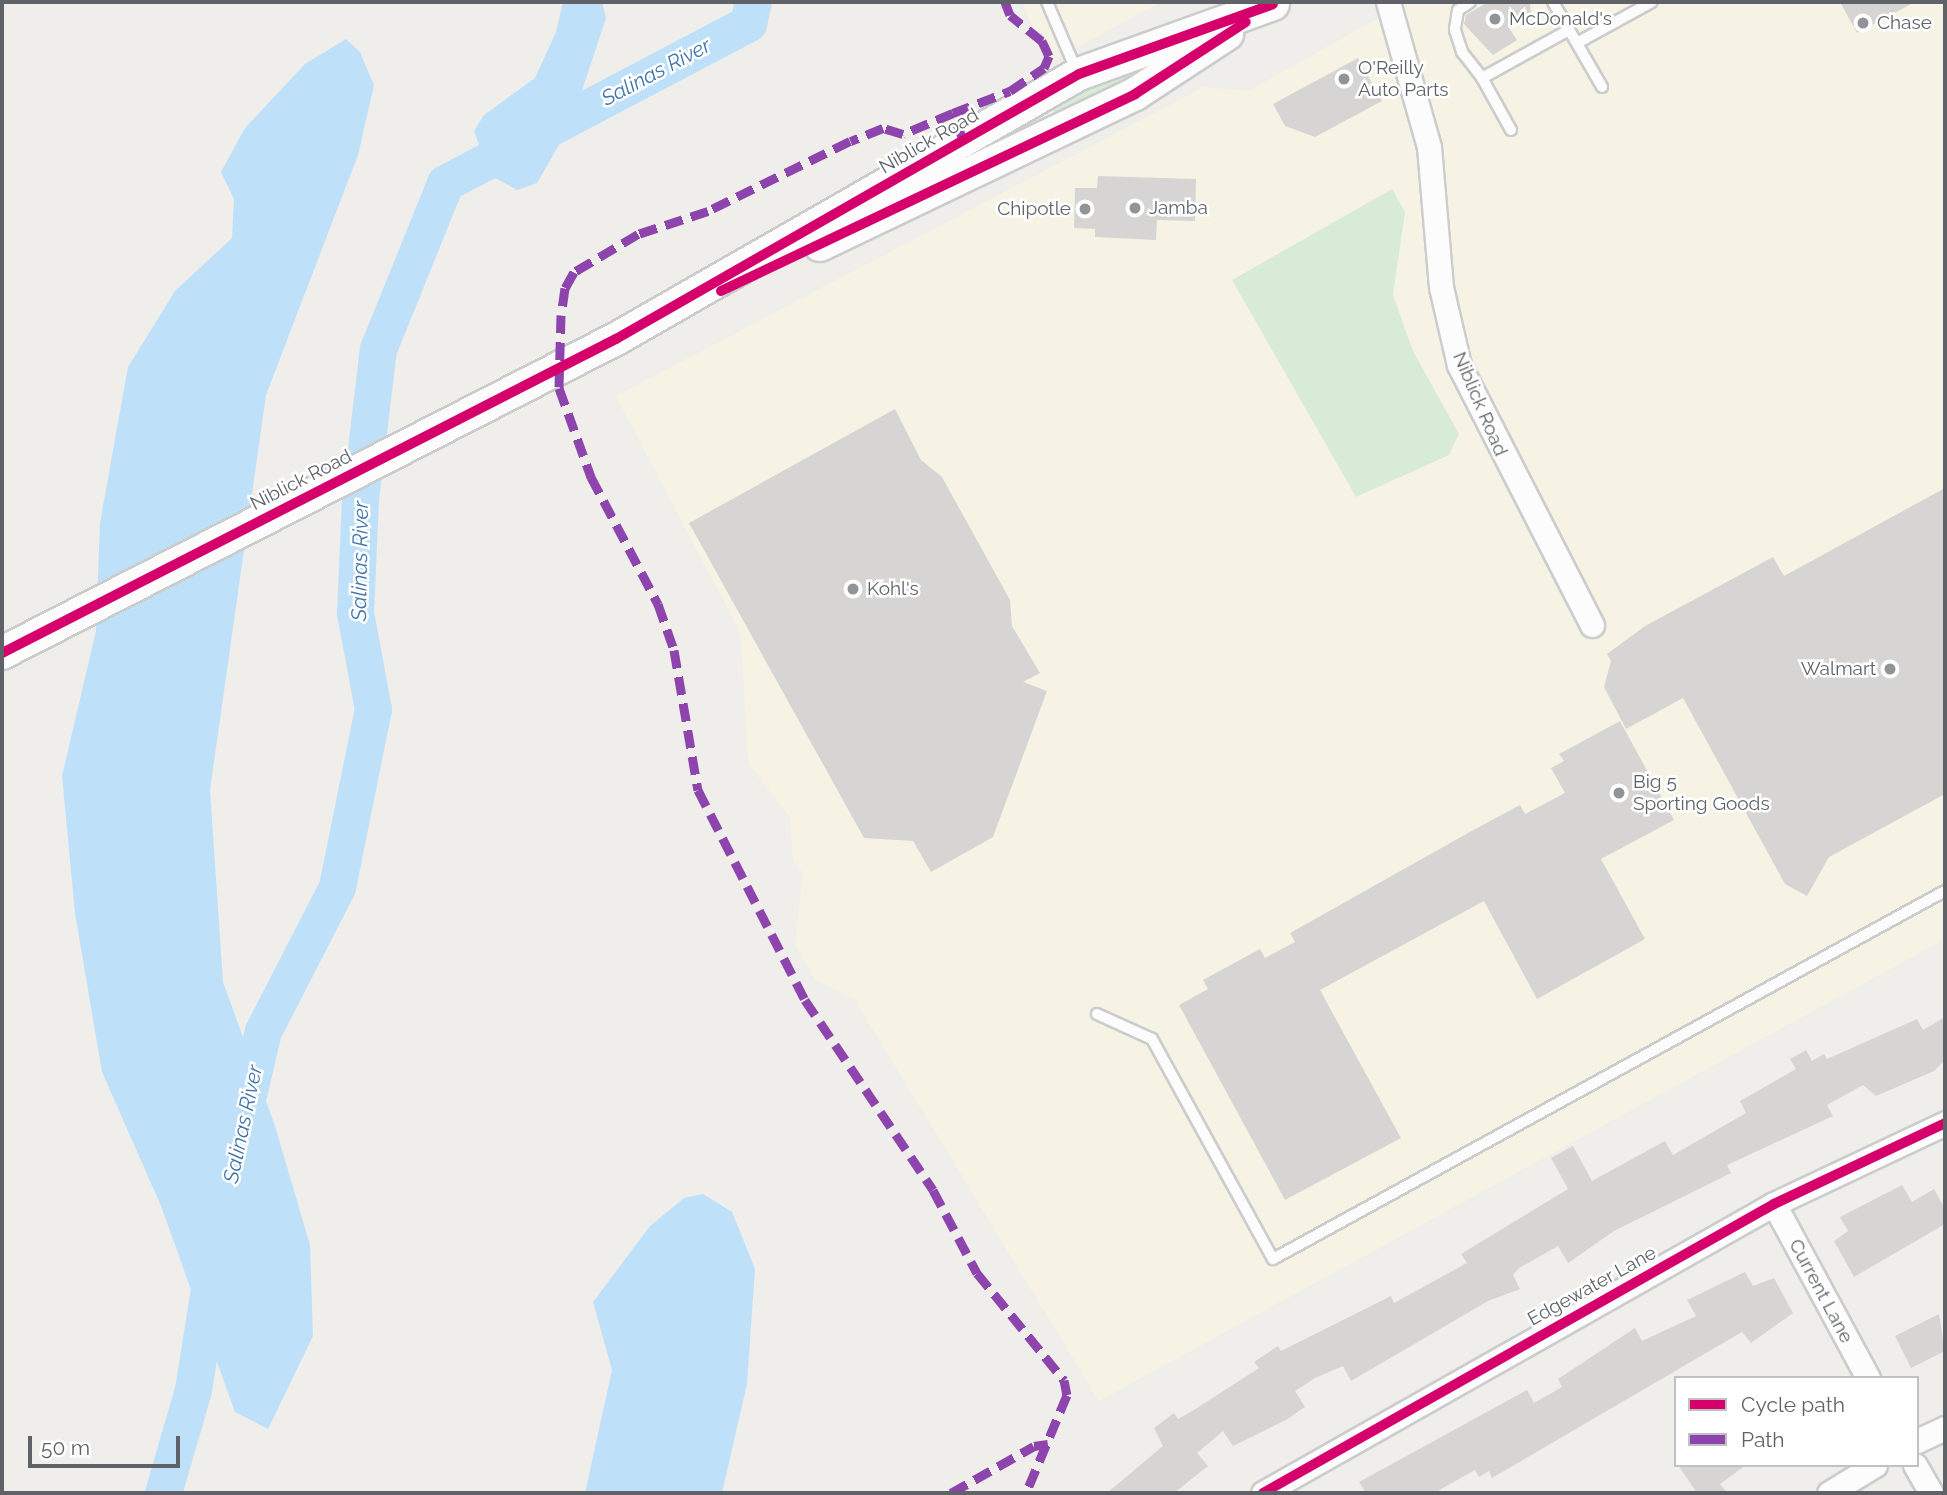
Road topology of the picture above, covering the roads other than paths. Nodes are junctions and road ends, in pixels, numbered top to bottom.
1 (1047, 2) edge
2 (1388, 2) edge
3 (1471, 2) edge
4 (1553, 2) edge
5 (1653, 2) edge
6 (1275, 3) edge
7 (1569, 30) junction
8 (1577, 43) junction
9 (1079, 74) junction
10 (1482, 78) junction
11 (1602, 87) dead end
12 (1511, 130) dead end
13 (615, 339) junction
14 (1592, 625) dead end
15 (2, 653) edge
16 (1945, 891) edge
17 (1097, 1014) dead end
18 (1945, 1124) edge
19 (1774, 1204) junction
20 (1867, 1376) edge
21 (1945, 1428) edge
22 (1919, 1440) edge
23 (1872, 1467) edge
24 (1916, 1467) edge
25 (1263, 1493) edge
26 (1829, 1493) edge
27 (1931, 1493) edge

1 - 9 lane
2 - 14 street, Niblick Road
3 - 10 lane
4 - 7 lane
5 - 8 lane
6 - 9 main road, Niblick Road
6 - 13 main road, Niblick Road
7 - 8 lane
7 - 10 lane
8 - 11 lane
9 - 13 main road, Niblick Road
10 - 12 lane
13 - 15 main road, Niblick Road
16 - 17 lane
18 - 19 street, Edgewater Lane
19 - 20 street, Current Lane
19 - 25 street, Edgewater Lane
21 - 22 street
23 - 26 street
24 - 27 street

